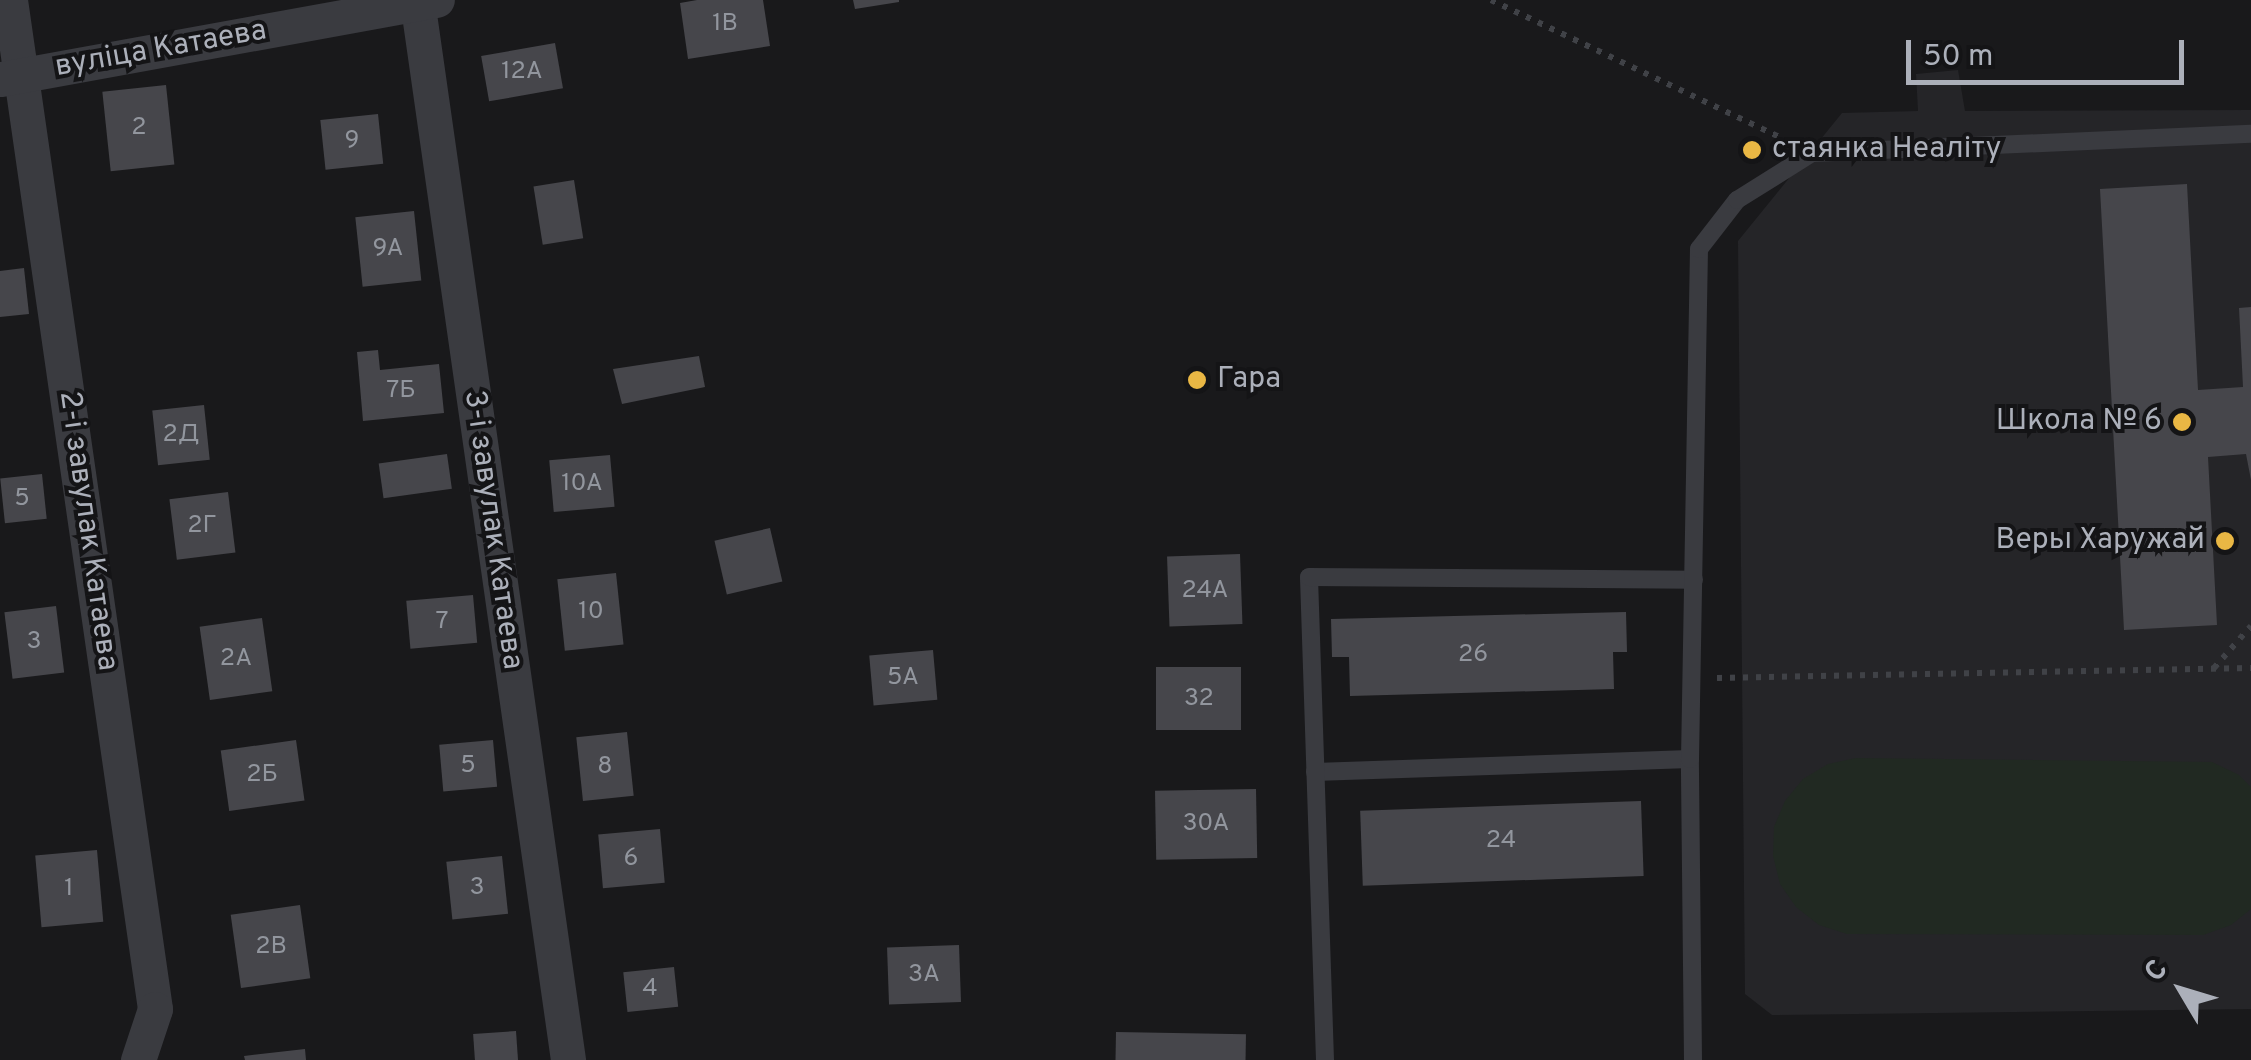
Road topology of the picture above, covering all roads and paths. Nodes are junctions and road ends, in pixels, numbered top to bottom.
1 (10, 0) edge
2 (1491, 0) edge
3 (425, 1) edge
4 (11, 77) edge
5 (2251, 134) edge
6 (1812, 153) junction
7 (1694, 580) junction
8 (2251, 626) edge
9 (2251, 668) edge
10 (2213, 669) junction
11 (1693, 678) junction
12 (1690, 759) junction
13 (1316, 772) junction
14 (138, 1060) edge
15 (568, 1060) edge
16 (1326, 1060) edge
17 (1693, 1060) edge

1 - 4 street, 2-і завулак Катаева
2 - 6 path
3 - 4 street, вуліца Катаева
3 - 15 street, 3-і завулак Катаева
4 - 14 street, 2-і завулак Катаева
5 - 6 lane
6 - 7 lane
7 - 11 lane
7 - 13 lane
8 - 10 path
9 - 10 path
10 - 11 path
11 - 12 lane
12 - 13 lane
12 - 17 lane
13 - 16 lane

